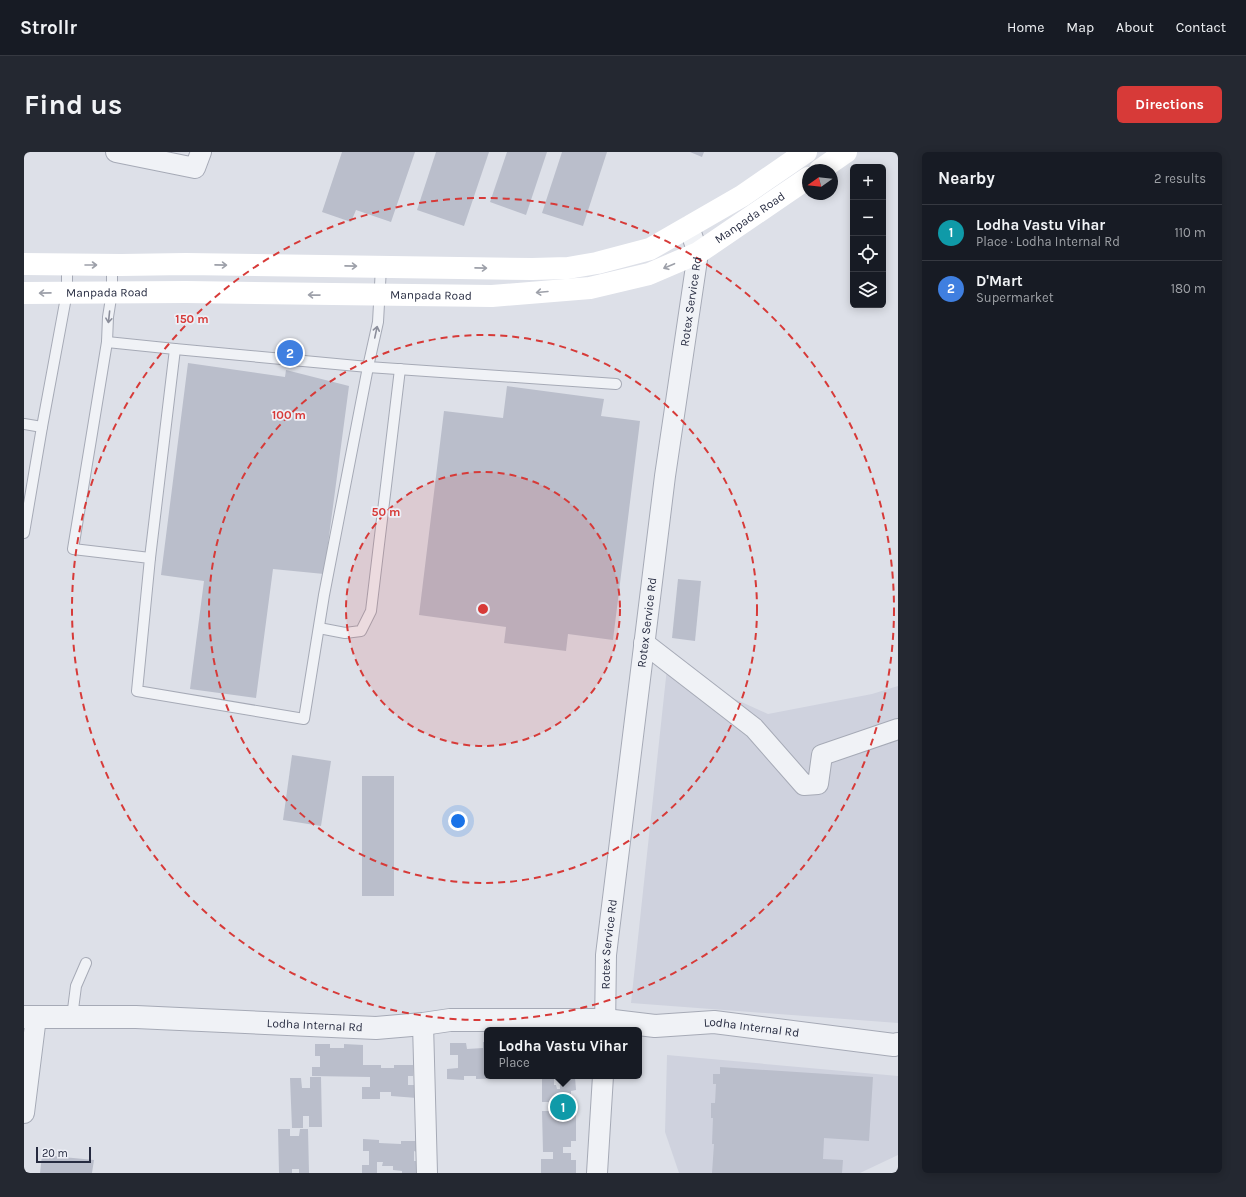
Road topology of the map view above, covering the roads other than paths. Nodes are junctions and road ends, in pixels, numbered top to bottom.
1 (116, 152) edge
2 (201, 152) edge
3 (806, 152) edge
4 (846, 152) edge
5 (829, 164) edge
6 (802, 182) edge
7 (689, 227) junction
8 (698, 253) junction
9 (24, 264) edge
10 (67, 265) junction
11 (112, 265) junction
12 (381, 267) junction
13 (67, 292) junction
14 (112, 292) junction
15 (24, 293) edge
16 (380, 296) junction
17 (106, 342) junction
18 (175, 349) junction
19 (368, 367) junction
20 (400, 369) junction
21 (616, 384) dead end
22 (24, 424) edge
23 (42, 426) junction
24 (24, 533) edge
25 (150, 558) junction
26 (319, 628) junction
27 (644, 643) junction
28 (898, 729) edge
29 (86, 963) dead end
30 (30, 1017) edge
31 (72, 1017) junction
32 (423, 1024) junction
33 (605, 1025) edge
34 (898, 1044) edge
35 (603, 1079) edge
36 (24, 1113) edge
37 (427, 1173) edge
38 (597, 1173) edge

1 - 2 street
3 - 7 main road, Manpada Road
4 - 5 main road
6 - 8 main road, Manpada Road
7 - 8 street, Rotex Service Rd
12 -> 7 main road, Manpada Road
8 -> 16 main road, Manpada Road
8 - 27 street, Rotex Service Rd
9 - 10 main road, Manpada Road
10 -> 11 main road, Manpada Road
10 - 13 lane
11 -> 12 main road, Manpada Road
11 - 14 lane
12 - 16 lane
13 - 14 main road, Manpada Road
13 -> 15 main road, Manpada Road
13 - 23 lane
16 -> 14 main road, Manpada Road
14 -> 17 lane
19 -> 16 lane
17 - 18 lane
17 - 25 lane
18 - 19 lane
18 - 25 lane
19 - 20 lane
19 - 26 lane
20 - 21 lane
20 - 26 lane
22 - 23 lane
23 - 24 lane
25 - 26 lane
27 - 28 street
27 - 33 street, Rotex Service Rd
29 - 31 lane
30 - 31 street, Lodha Internal Rd
30 - 36 street
31 - 32 street, Lodha Internal Rd
32 - 33 street, Lodha Internal Rd
32 - 37 street
33 - 34 street, Lodha Internal Rd
35 - 38 street

